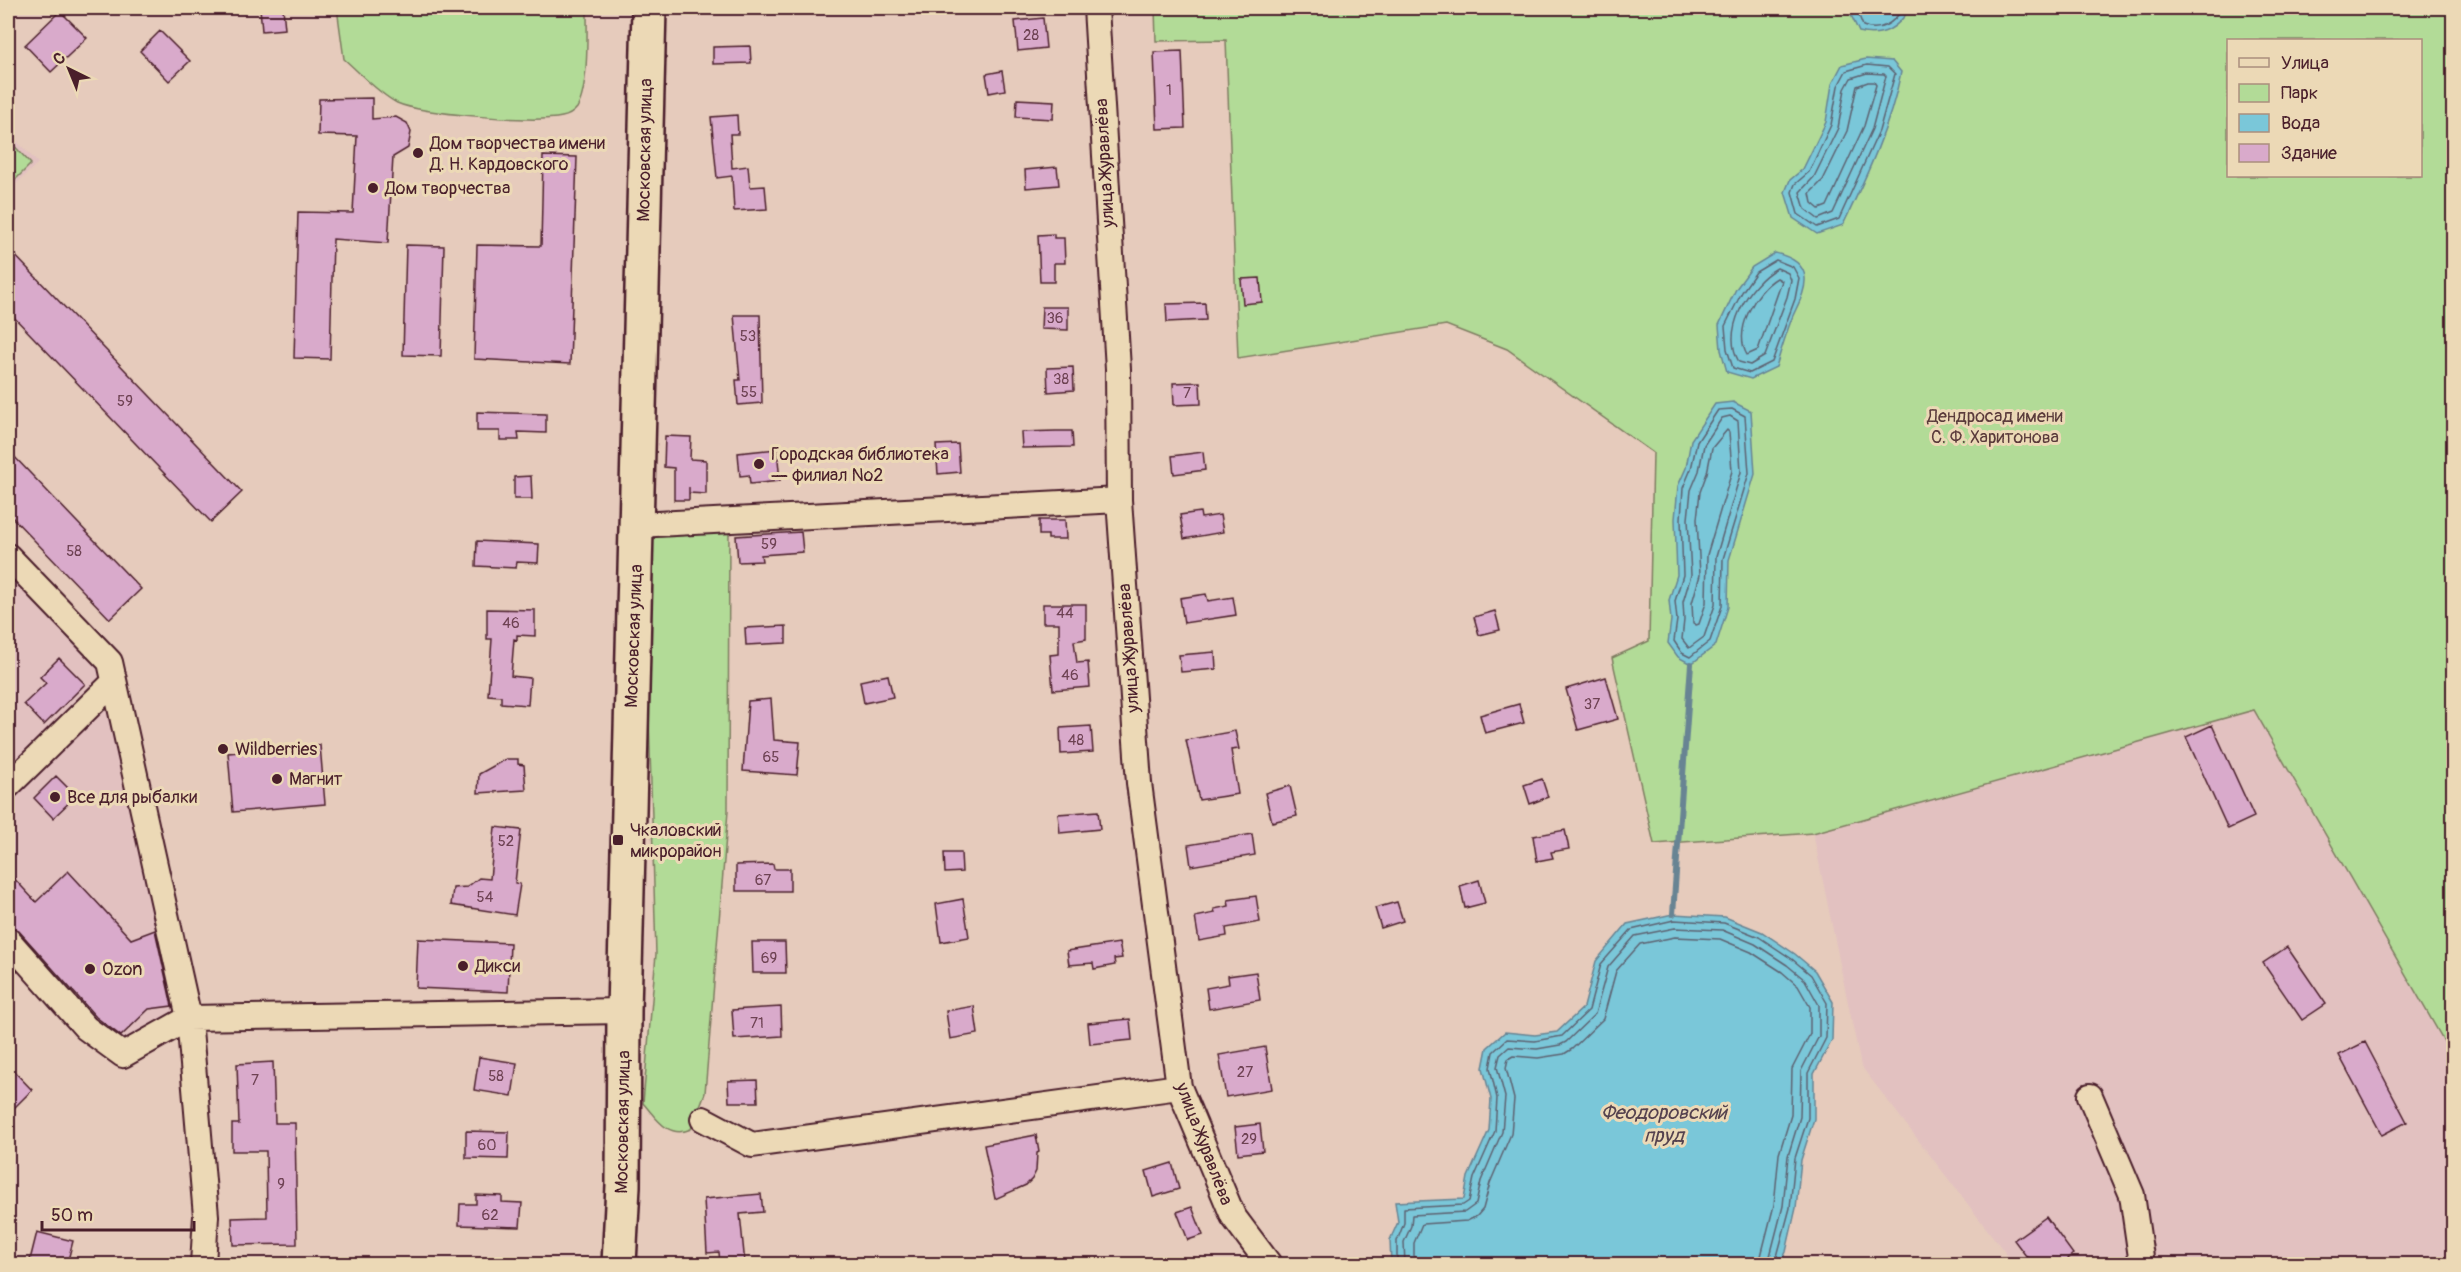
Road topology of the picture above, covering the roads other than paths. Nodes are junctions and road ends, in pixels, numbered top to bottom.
1 (649, 8) edge
2 (1096, 8) edge
3 (1119, 500) junction
4 (637, 525) junction
5 (8, 556) edge
6 (114, 682) junction
7 (8, 786) edge
8 (8, 940) edge
9 (624, 1011) junction
10 (189, 1018) junction
11 (1179, 1087) junction
12 (2090, 1096) dead end
13 (703, 1119) dead end
14 (203, 1264) edge
15 (619, 1264) edge
16 (1269, 1264) edge
17 (2142, 1264) edge

1 - 4 main road, Московская улица
2 - 3 street, улица Журавлёва
3 - 4 street
3 - 11 street, улица Журавлёва
4 - 9 main road, Московская улица
5 - 6 street
6 - 7 street
6 - 10 street
8 - 10 street
9 - 10 street
9 - 15 main road, Московская улица
10 - 14 street
11 - 13 street
11 - 16 street, улица Журавлёва
12 - 17 street

